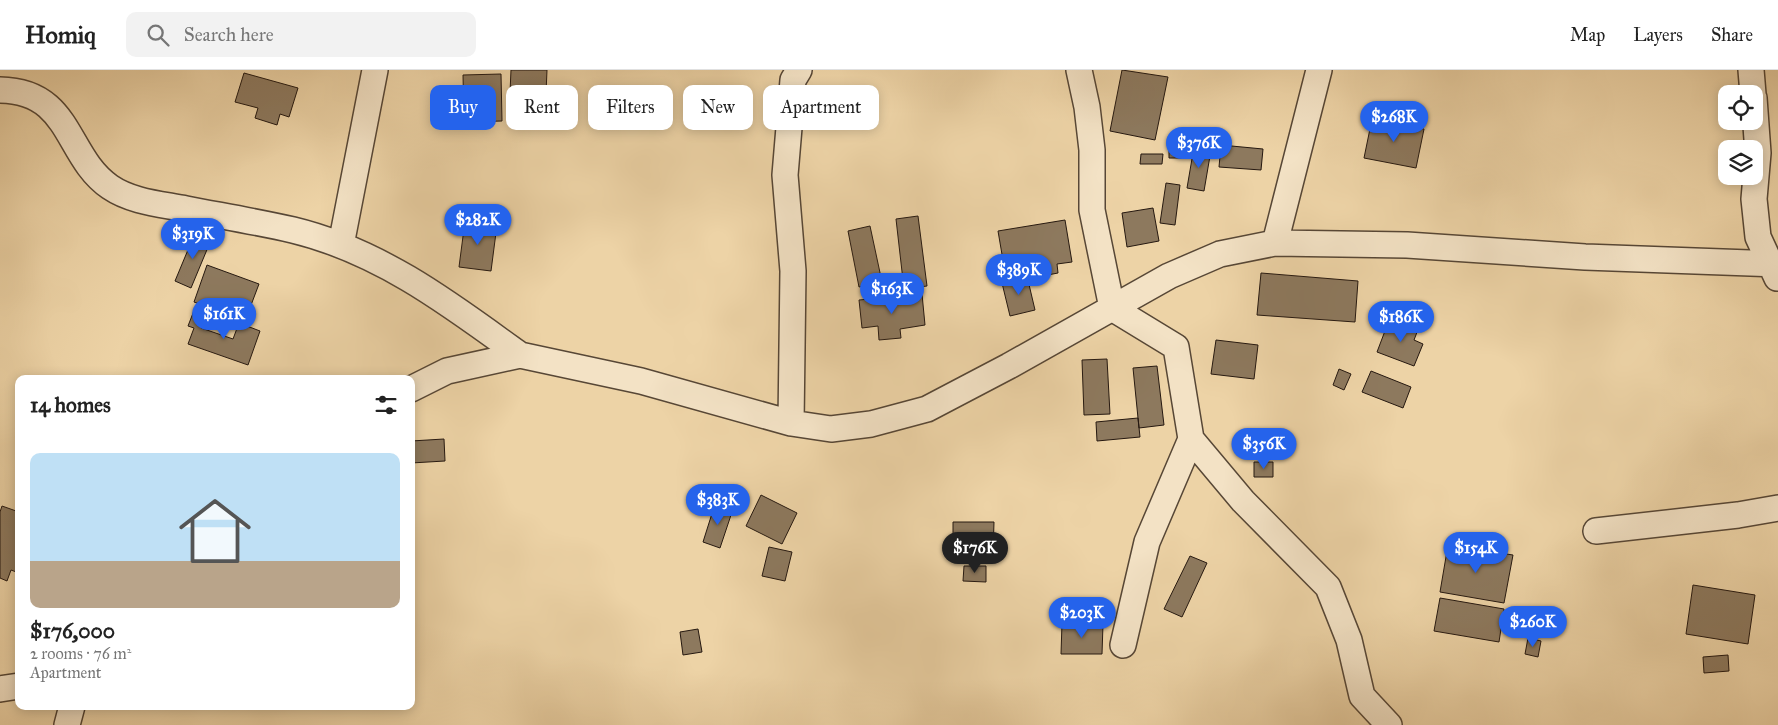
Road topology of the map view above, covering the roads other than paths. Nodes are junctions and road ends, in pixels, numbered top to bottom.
1 (375, 70) edge
2 (798, 70) edge
3 (1080, 70) edge
4 (1319, 70) edge
5 (1752, 70) edge
6 (1753, 85) edge
7 (0, 90) edge
8 (1756, 130) edge
9 (1275, 244) junction
10 (341, 245) junction
11 (1776, 269) edge
12 (1112, 308) junction
13 (520, 355) junction
14 (415, 387) edge
15 (791, 423) junction
16 (1191, 439) junction
17 (1778, 508) edge
18 (1596, 531) dead end
19 (1123, 645) dead end
20 (15, 687) edge
21 (0, 689) edge
22 (71, 710) edge
23 (67, 725) edge
24 (1390, 725) edge

1 - 10 street
2 - 15 street
3 - 12 street
4 - 9 street
5 - 6 street
7 - 10 street
8 - 11 street
9 - 11 street
9 - 12 street
10 - 13 street
12 - 15 street
12 - 16 street
13 - 14 street
13 - 15 street
16 - 19 street
16 - 24 street
17 - 18 street
20 - 21 street
22 - 23 street

